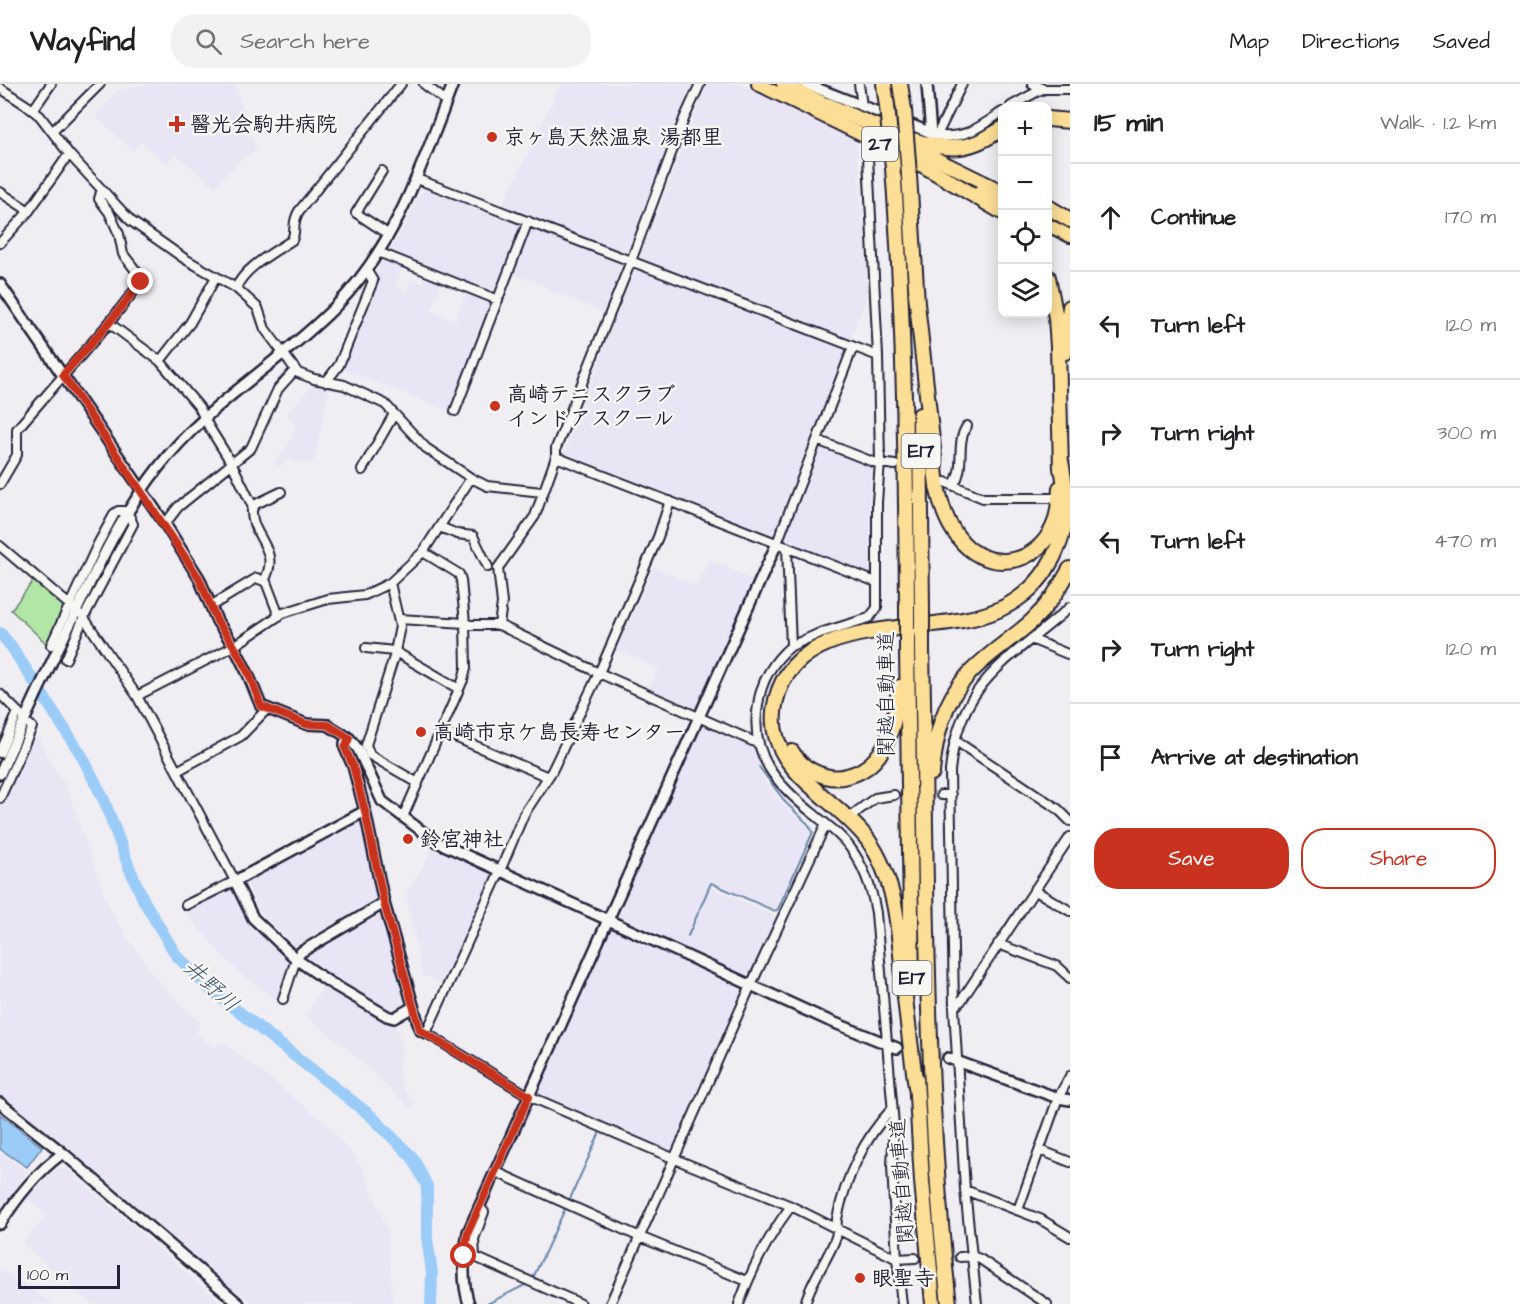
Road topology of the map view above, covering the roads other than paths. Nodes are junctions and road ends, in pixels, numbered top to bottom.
1 (51, 84) edge
2 (100, 84) edge
3 (401, 84) edge
4 (424, 84) edge
5 (453, 84) edge
6 (700, 84) edge
7 (758, 84) edge
8 (783, 84) edge
9 (806, 84) edge
10 (859, 84) edge
11 (884, 84) edge
12 (900, 84) edge
13 (927, 84) edge
14 (962, 84) edge
15 (1038, 86) edge
16 (0, 88) edge
17 (1070, 89) edge
18 (446, 101) junction
19 (1016, 102) edge
20 (827, 105) junction
21 (862, 106) junction
22 (33, 110) junction
23 (1052, 111) edge
24 (1070, 113) edge
25 (998, 115) edge
26 (1052, 119) edge
27 (1070, 121) edge
28 (53, 131) junction
29 (998, 131) edge
30 (934, 134) junction
31 (867, 138) junction
32 (69, 154) junction
33 (921, 164) junction
34 (382, 171) dead end
35 (417, 179) junction
36 (998, 189) edge
37 (0, 192) edge
38 (101, 192) junction
39 (998, 201) edge
40 (999, 210) edge
41 (1052, 210) edge
42 (29, 212) junction
43 (1052, 215) edge
44 (528, 221) junction
45 (1070, 222) edge
46 (1052, 227) edge
47 (388, 234) junction
48 (1070, 236) edge
49 (0, 243) edge
50 (378, 252) junction
51 (631, 261) junction
52 (367, 271) junction
53 (216, 277) junction
54 (0, 284) edge
55 (236, 288) junction
56 (916, 294) junction
57 (498, 300) junction
58 (1052, 300) edge
59 (1070, 307) edge
60 (109, 323) junction
61 (853, 347) junction
62 (283, 353) junction
63 (878, 356) junction
64 (160, 361) junction
65 (296, 370) junction
66 (63, 375) junction
67 (326, 382) junction
68 (1060, 399) junction
69 (455, 411) dead end
70 (394, 414) junction
71 (206, 418) junction
72 (967, 426) dead end
73 (818, 440) junction
74 (556, 457) junction
75 (1061, 461) junction
76 (880, 462) junction
77 (900, 462) junction
78 (232, 464) junction
79 (362, 470) dead end
80 (471, 478) junction
81 (945, 482) dead end
82 (0, 484) edge
83 (954, 484) junction
84 (142, 491) junction
85 (282, 492) dead end
86 (542, 492) junction
87 (1055, 498) dead end
88 (670, 501) junction
89 (253, 507) junction
90 (127, 511) junction
91 (165, 524) junction
92 (440, 527) junction
93 (1070, 537) edge
94 (782, 545) junction
95 (0, 546) edge
96 (423, 552) junction
97 (488, 567) dead end
98 (1070, 569) edge
99 (264, 581) junction
100 (876, 582) junction
101 (390, 583) junction
102 (71, 606) junction
103 (211, 606) junction
104 (1070, 607) edge
105 (83, 616) junction
106 (279, 616) junction
107 (399, 619) junction
108 (465, 623) junction
109 (499, 625) junction
110 (1031, 639) junction
111 (51, 645) dead end
112 (234, 646) junction
113 (791, 646) junction
114 (366, 648) dead end
115 (394, 651) junction
116 (904, 651) junction
117 (1070, 655) edge
118 (66, 659) dead end
119 (599, 673) junction
120 (459, 689) junction
121 (0, 694) edge
122 (137, 696) junction
123 (267, 710) junction
124 (699, 717) junction
125 (30, 725) dead end
126 (441, 731) junction
127 (349, 738) junction
128 (757, 743) junction
129 (954, 743) junction
130 (0, 753) edge
131 (177, 771) junction
132 (0, 774) edge
133 (548, 777) junction
134 (418, 783) junction
135 (894, 795) tunnel mouth
136 (941, 795) tunnel mouth
137 (951, 795) junction
138 (0, 798) edge
139 (365, 811) junction
140 (855, 813) dead end
141 (403, 818) junction
142 (1070, 821) edge
143 (826, 824) junction
144 (845, 825) dead end
145 (838, 833) junction
146 (1070, 837) edge
147 (500, 871) junction
148 (235, 881) junction
149 (1034, 890) junction
150 (384, 903) junction
151 (186, 905) dead end
152 (1070, 911) edge
153 (608, 920) junction
154 (998, 944) junction
155 (296, 959) junction
156 (1070, 978) edge
157 (751, 985) junction
158 (283, 999) dead end
159 (928, 999) junction
160 (413, 1007) junction
161 (954, 1008) junction
162 (426, 1033) junction
163 (886, 1045) junction
164 (897, 1048) tunnel mouth
165 (953, 1059) junction
166 (1070, 1076) edge
167 (916, 1087) junction
168 (529, 1096) junction
169 (1058, 1098) junction
170 (1070, 1100) edge
171 (0, 1103) edge
172 (892, 1109) junction
173 (1040, 1150) junction
174 (63, 1153) junction
175 (675, 1159) junction
176 (1070, 1162) edge
177 (494, 1171) junction
178 (965, 1190) junction
179 (479, 1206) junction
180 (791, 1206) junction
181 (1018, 1210) junction
182 (0, 1224) edge
183 (837, 1228) junction
184 (1070, 1237) edge
185 (640, 1238) junction
186 (972, 1256) junction
187 (960, 1257) tunnel mouth
188 (915, 1258) tunnel mouth
189 (897, 1259) junction
190 (747, 1281) junction
191 (239, 1304) edge
192 (470, 1304) edge
193 (581, 1304) edge
194 (610, 1304) edge
195 (739, 1304) edge
196 (805, 1304) edge
197 (902, 1304) edge
198 (933, 1304) edge
199 (949, 1304) edge
200 (977, 1304) edge
201 (1047, 1304) edge

1 - 22 street
2 - 28 street
3 - 55 street
4 - 18 street
5 - 18 street
6 - 51 street
7 - 31 main road, 27
8 - 20 main road, 27
9 - 21 street
10 - 21 street
11 - 77 highway, 関越自動車道 / E17, bridge
12 - 56 highway, 関越自動車道 / E17, bridge
13 - 30 street
14 - 30 street
15 - 17 street
15 - 19 street
16 - 22 street
18 - 35 street
20 - 29 highway
20 - 36 main road, 27
21 - 30 street
22 - 28 street
23 - 24 highway
25 - 30 street
26 - 27 highway
28 - 32 street
31 - 33 main road, 27
31 - 63 street
32 - 38 street
32 - 42 street
33 - 39 main road, 27
33 - 40 highway
34 - 47 street
35 - 44 street
35 - 47 street
37 - 42 street
38 - 53 street
38 - 60 street
41 - 45 highway
42 - 49 street
43 - 45 main road
44 - 51 street
44 - 57 street
46 - 48 main road
47 - 50 street
50 - 52 street
50 - 57 street
51 - 61 street
51 - 74 street
52 - 62 street
52 - 67 street
53 - 55 street
53 - 64 street
54 - 66 street
55 - 62 street
56 - 75 highway
56 - 159 highway, 関越自動車道 / E17, bridge
57 - 69 street
58 - 68 highway
59 - 68 highway
60 - 64 street
60 - 66 street
61 - 63 street
61 - 73 street
62 - 65 street
62 - 71 street
63 - 76 street
64 - 71 street
65 - 67 street
65 - 78 street
66 - 82 street
66 - 84 street
67 - 70 street
68 - 75 highway
70 - 79 street
70 - 80 street
71 - 78 street
71 - 84 street
72 - 83 street
73 - 76 street
73 - 94 street
74 - 86 street
74 - 88 street
75 - 167 highway
76 - 77 street
76 - 100 street
77 - 116 highway, 関越自動車道 / E17, bridge
78 - 89 street
78 - 91 street
80 - 86 street
80 - 92 street
81 - 83 street
83 - 87 street
84 - 90 street
84 - 91 street
85 - 89 street
86 - 109 street
88 - 94 street
88 - 119 street
89 - 99 street
90 - 102 street
90 - 105 street
90 - 132 street
91 - 103 street
92 - 96 street
92 - 97 street
93 - 116 highway
94 - 100 street
94 - 113 street
94 - 124 street
95 - 102 street
96 - 101 street
96 - 108 street
98 - 159 highway
99 - 103 street
99 - 106 street
100 - 113 street
101 - 106 street
101 - 107 street
102 - 111 street
103 - 112 street
104 - 110 street
105 - 118 street
105 - 122 street
106 - 112 street
107 - 108 street
107 - 115 street
108 - 109 street
108 - 120 street
109 - 119 street
110 - 117 street
110 - 129 street
112 - 122 street
112 - 123 street
113 - 128 street
114 - 115 street
115 - 120 street
115 - 134 street
116 - 167 highway, 関越自動車道 / E17
119 - 124 street
119 - 133 street
120 - 126 street
121 - 130 street
122 - 131 street
123 - 127 street
123 - 131 street
124 - 128 street
124 - 153 street
125 - 138 street
126 - 133 street
126 - 134 street
127 - 139 street
127 - 141 street
128 - 143 street
129 - 137 street
129 - 142 street
131 - 148 street
133 - 147 street
134 - 141 street
135 - 140 street
136 - 137 street
137 - 161 street
139 - 148 street
139 - 150 street
141 - 147 street
143 - 145 street
143 - 157 street
144 - 145 street
145 - 163 street
146 - 149 street
147 - 153 street
147 - 162 street
148 - 151 street
148 - 155 street
149 - 152 street
149 - 154 street
150 - 155 street
150 - 160 street
153 - 157 street
153 - 168 street
154 - 156 street
154 - 161 street
155 - 158 street
155 - 160 street
157 - 163 street
157 - 175 street
159 - 199 highway, 関越自動車道 / E17
160 - 162 street
161 - 165 street
162 - 168 street
163 - 164 street
163 - 172 street
165 - 169 street
165 - 178 street
166 - 169 street
167 - 198 highway, 関越自動車道 / E17
168 - 175 street
168 - 177 street
169 - 170 street
169 - 173 street
171 - 174 street
172 - 183 street
172 - 189 street
173 - 176 street
173 - 181 street
174 - 182 street
174 - 191 street
175 - 180 street
175 - 185 street
177 - 179 street
177 - 185 street
178 - 181 street
178 - 186 street
179 - 192 street
179 - 193 street
180 - 183 street
180 - 190 street
181 - 184 street
183 - 189 street
183 - 196 street
185 - 190 street
185 - 194 street
186 - 187 street
186 - 200 street
186 - 201 street
188 - 189 street
189 - 197 street
190 - 195 street

